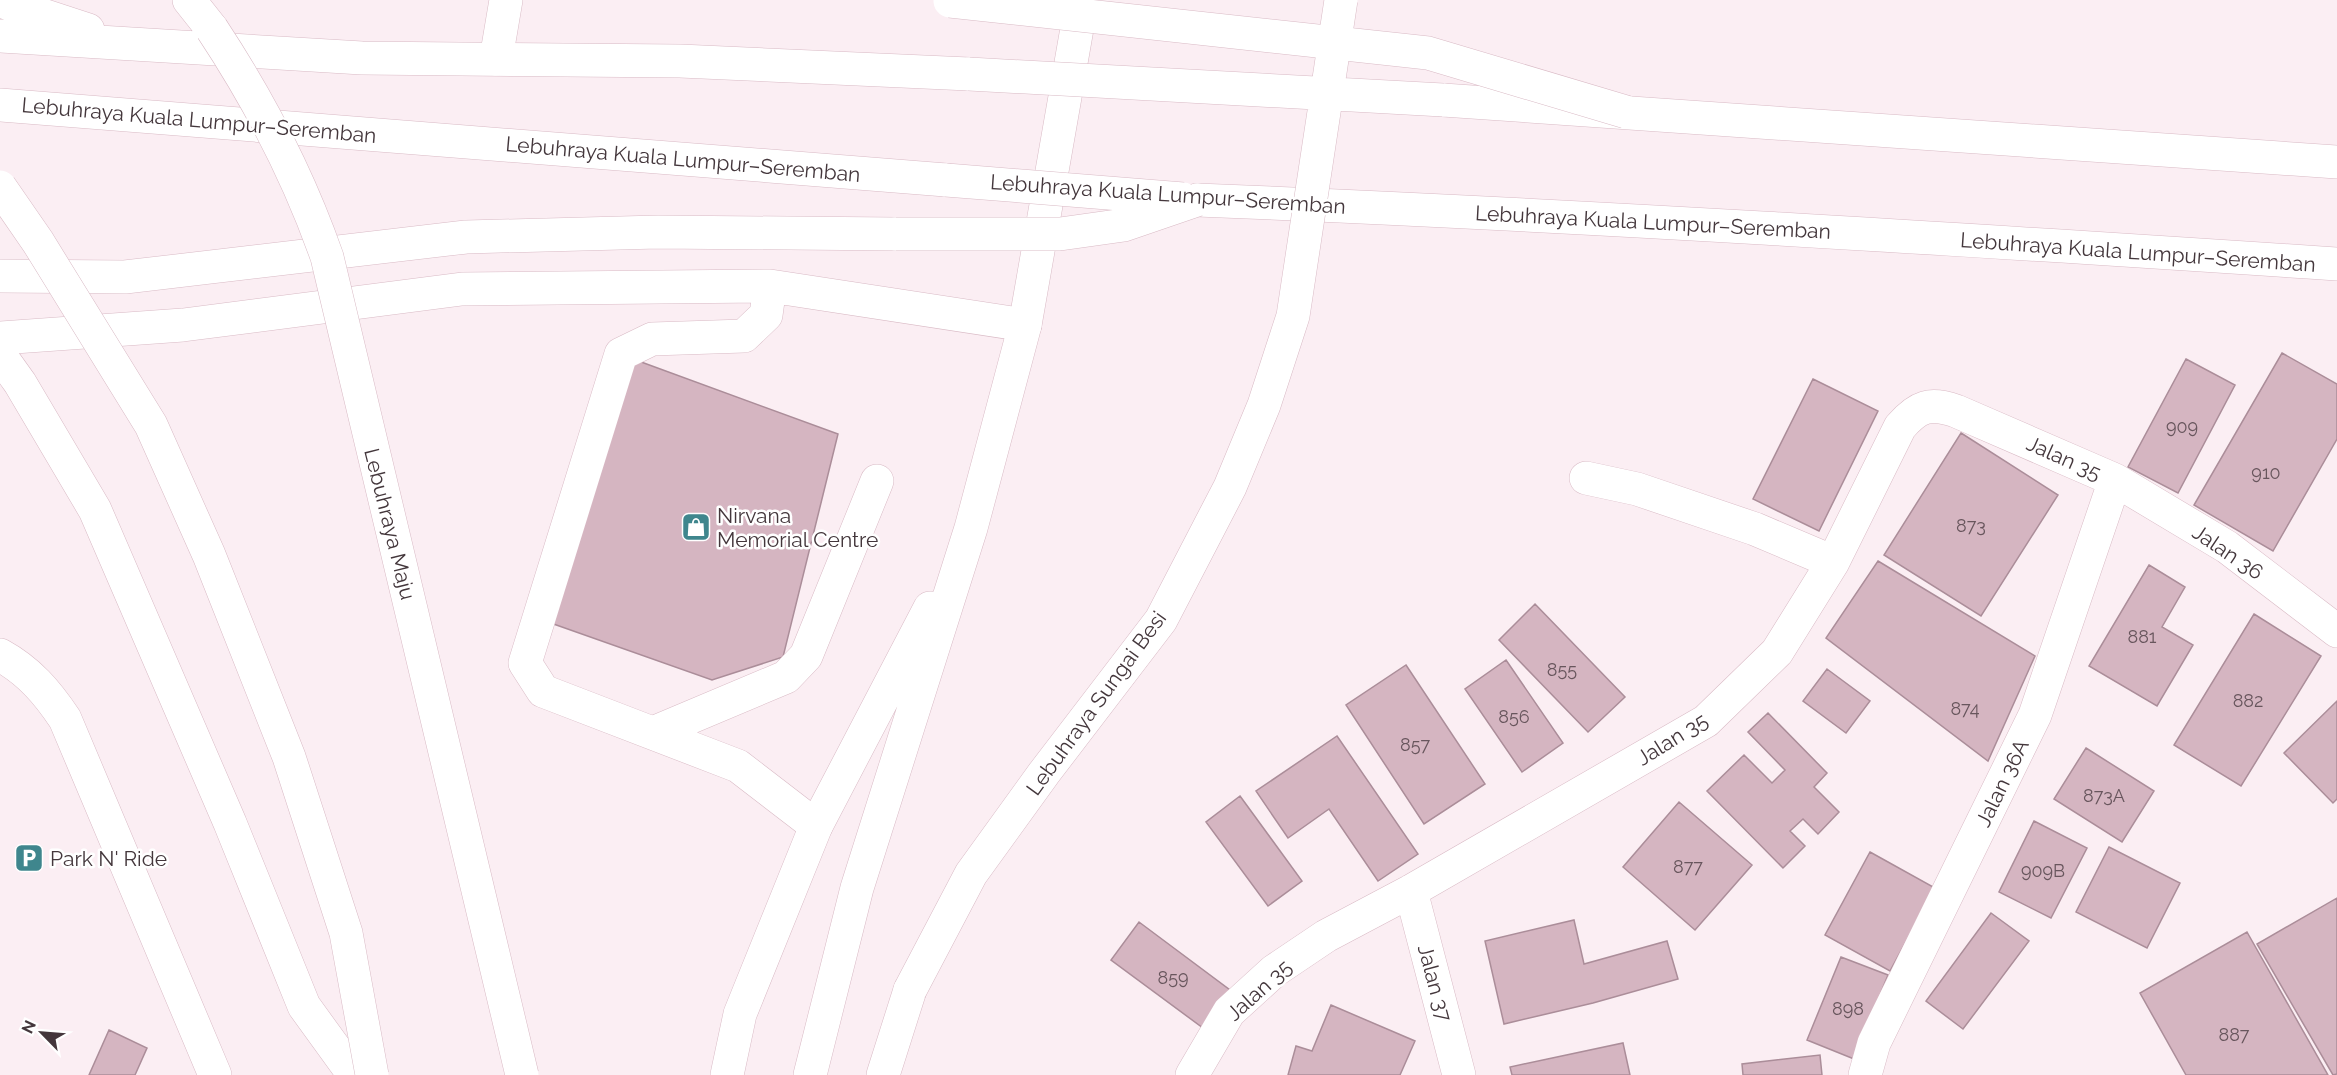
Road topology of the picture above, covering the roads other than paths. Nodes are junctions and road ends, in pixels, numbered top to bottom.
1 (189, 0) edge
2 (506, 0) edge
3 (1082, 0) edge
4 (1341, 0) edge
5 (0, 1) edge
6 (948, 1) edge
7 (0, 36) edge
8 (136, 45) junction
9 (496, 58) junction
10 (0, 105) edge
11 (1626, 112) junction
12 (2337, 162) edge
13 (0, 187) edge
14 (1197, 200) junction
15 (2337, 264) edge
16 (0, 276) edge
17 (770, 286) junction
18 (1025, 325) junction
19 (0, 338) edge
20 (0, 355) edge
21 (1586, 478) dead end
22 (2115, 480) junction
23 (877, 481) dead end
24 (971, 528) junction
25 (1833, 562) junction
26 (2337, 631) edge
27 (0, 655) edge
28 (653, 733) junction
29 (816, 826) junction
30 (1411, 891) junction
31 (215, 1075) edge
32 (354, 1075) edge
33 (372, 1075) edge
34 (522, 1075) edge
35 (727, 1075) edge
36 (810, 1075) edge
37 (883, 1075) edge
38 (1192, 1075) edge
39 (1459, 1075) edge
40 (1865, 1075) edge

1 - 34 main road, Lebuhraya Maju, bridge
2 - 9 main road
3 - 18 main road
4 - 37 main road, Lebuhraya Sungai Besi, bridge
5 - 8 main road
6 - 11 main road, bridge
7 - 8 main road
8 - 9 main road
9 - 11 main road, bridge
10 - 14 main road, Lebuhraya Kuala Lumpur–Seremban, bridge
11 - 12 main road
13 - 33 main road, bridge
14 - 15 main road, Lebuhraya Kuala Lumpur–Seremban
14 - 16 main road, bridge
17 - 18 main road
17 - 19 main road
17 - 28 main road
18 - 24 main road
20 - 32 main road
21 - 25 main road
22 - 25 main road, Jalan 35
22 - 26 main road, Jalan 36
22 - 40 main road, Jalan 36A
23 - 28 main road
24 - 29 main road
24 - 36 main road
25 - 30 main road, Jalan 35
27 - 31 main road
28 - 29 main road
29 - 35 main road
30 - 38 main road, Jalan 35
30 - 39 main road, Jalan 37

